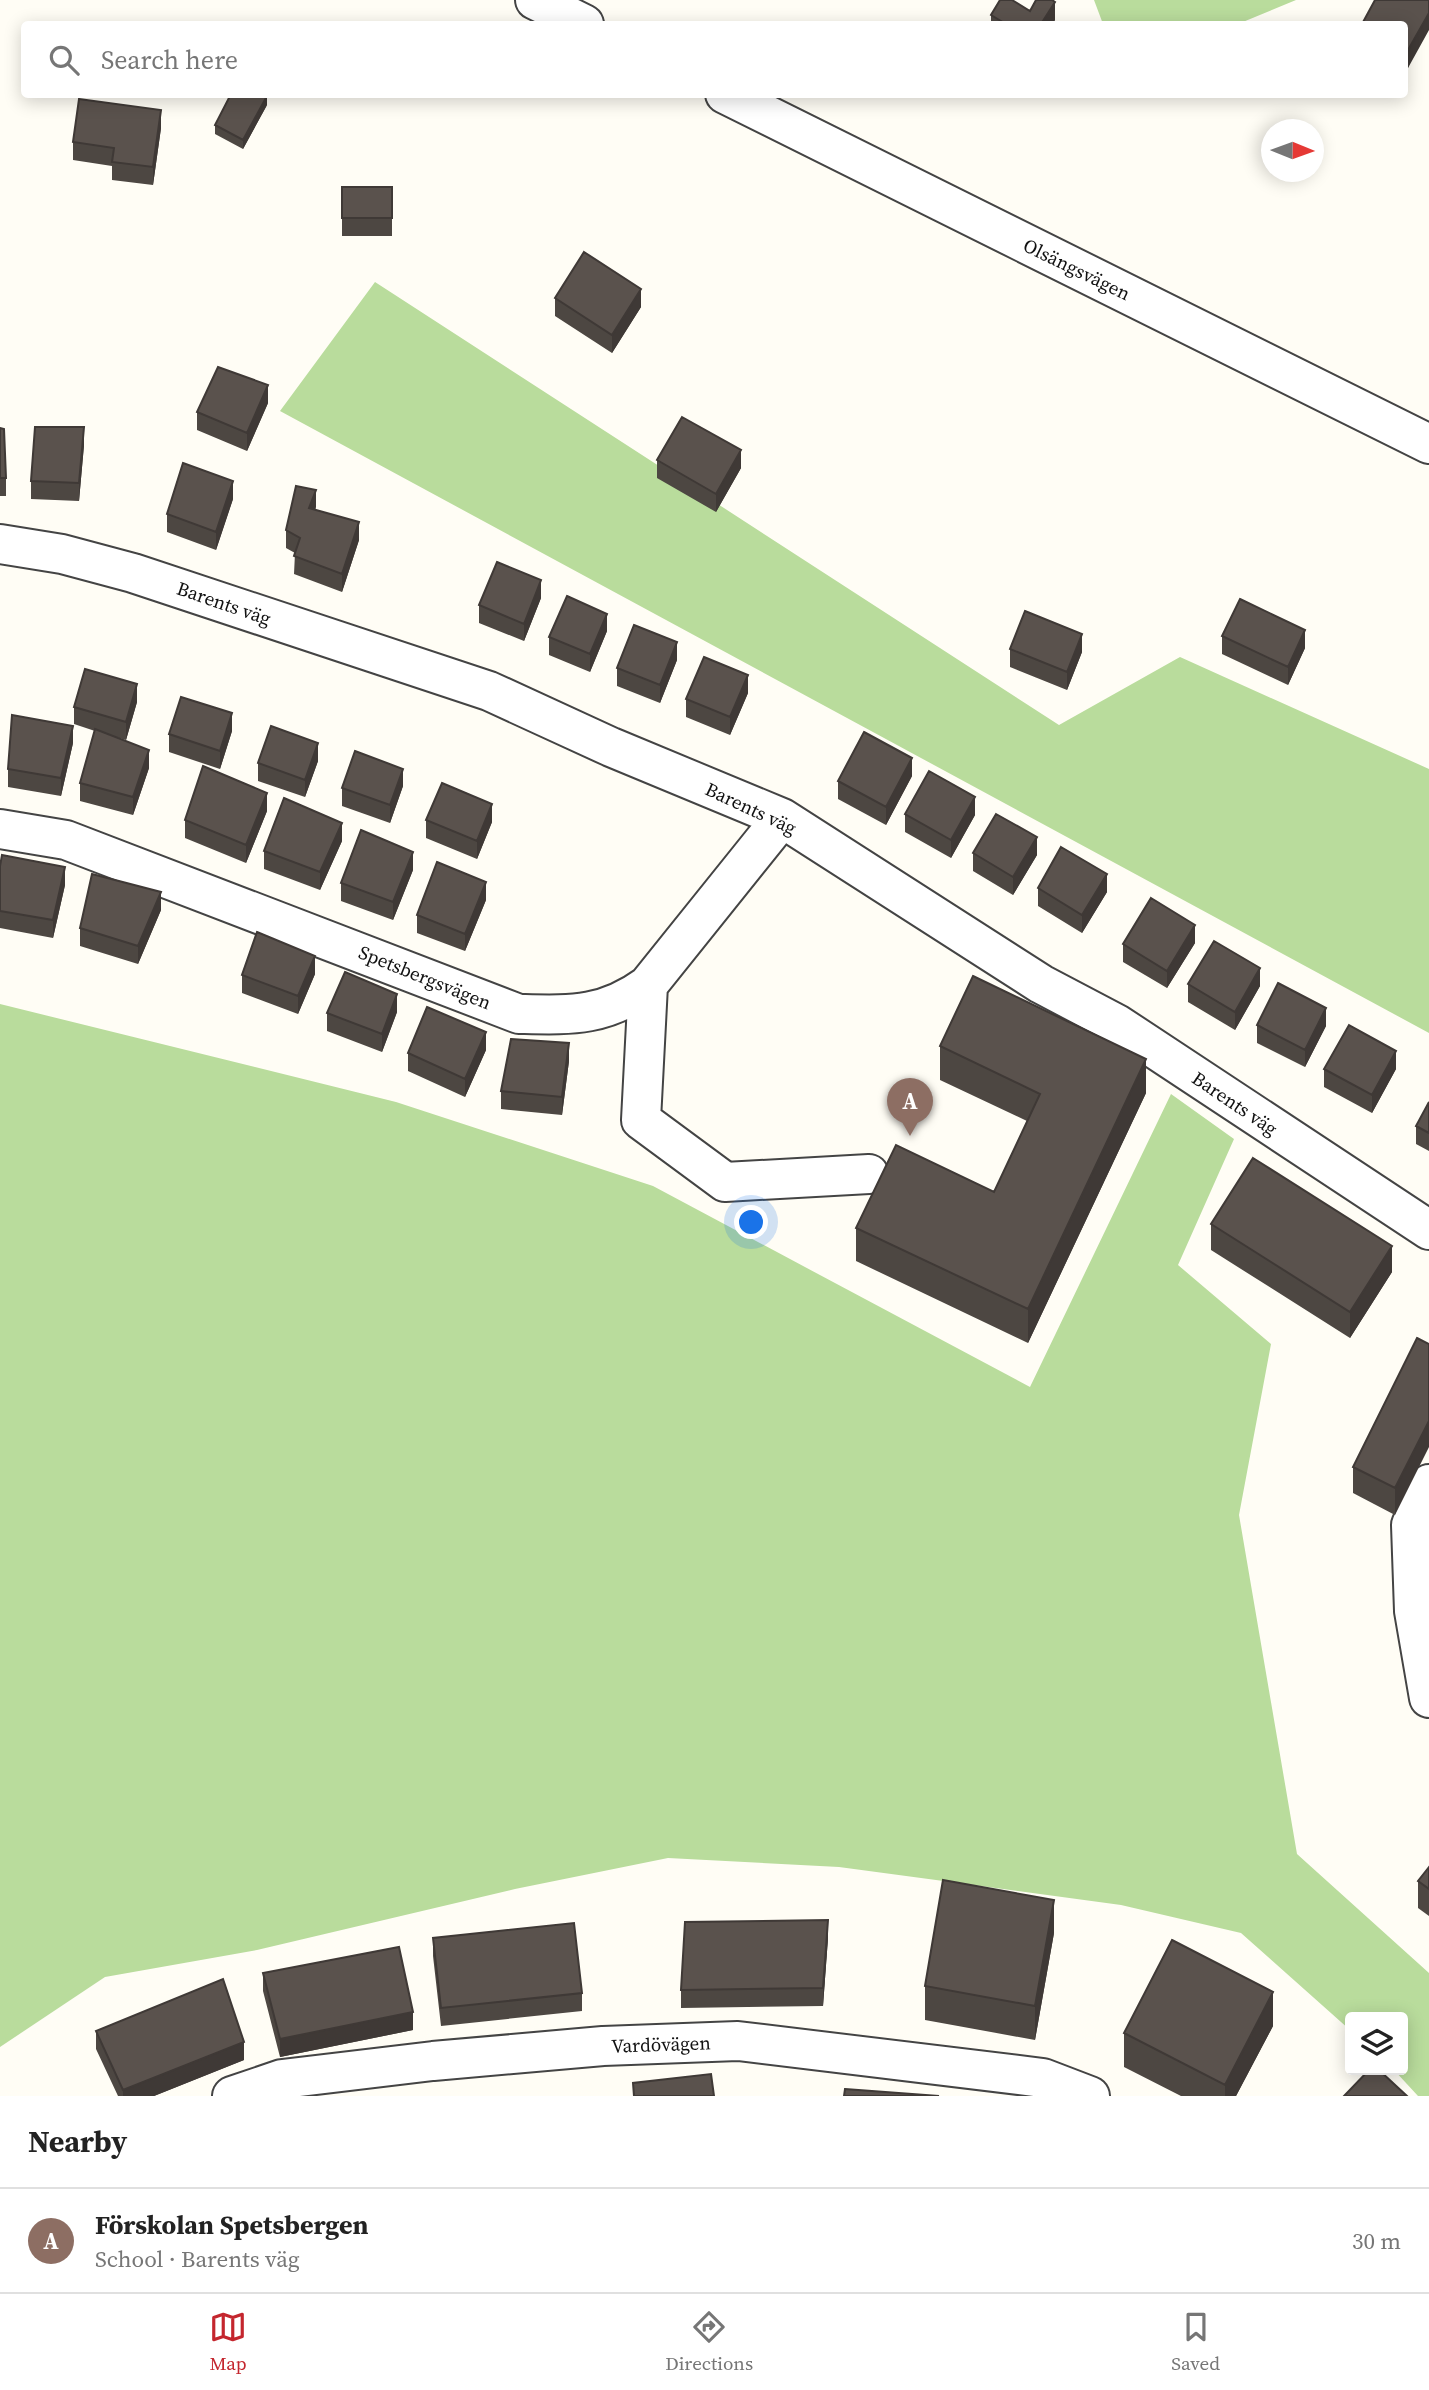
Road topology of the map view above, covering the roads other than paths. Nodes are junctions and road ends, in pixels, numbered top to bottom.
1 (535, 0) edge
2 (578, 21) edge
3 (733, 98) edge
4 (1429, 444) edge
5 (0, 544) edge
6 (782, 818) junction
7 (0, 829) edge
8 (648, 985) junction
9 (869, 1174) dead end
10 (1429, 1230) edge
11 (1429, 1484) edge
12 (1429, 1698) edge
13 (232, 2096) edge
14 (1090, 2096) edge

1 - 2 street
3 - 4 street, Olsängsvägen
5 - 6 street, Barents väg
6 - 8 street, Spetsbergsvägen
6 - 10 street, Barents väg
7 - 8 street, Spetsbergsvägen
8 - 9 street
11 - 12 street
13 - 14 street, Vardövägen

